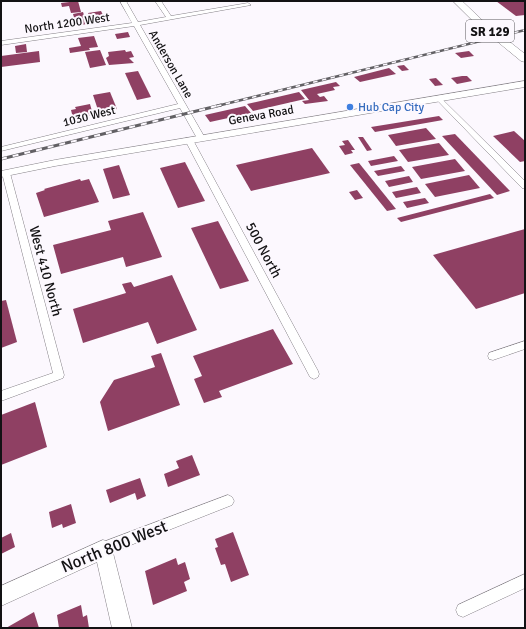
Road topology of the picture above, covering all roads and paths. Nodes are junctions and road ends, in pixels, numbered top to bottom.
1 (123, 1) edge
2 (158, 1) edge
3 (456, 1) edge
4 (468, 1) edge
5 (246, 3) edge
6 (169, 18) junction
7 (135, 24) junction
8 (1, 43) edge
9 (525, 51) edge
10 (525, 59) edge
11 (525, 84) edge
12 (438, 98) junction
13 (182, 105) junction
14 (201, 138) junction
15 (189, 140) junction
16 (1, 149) edge
17 (3, 174) edge
18 (525, 186) edge
19 (525, 345) edge
20 (493, 356) dead end
21 (314, 374) dead end
22 (1, 396) edge
23 (228, 501) dead end
24 (103, 549) junction
25 (525, 581) edge
26 (1, 596) edge
27 (463, 610) dead end
28 (122, 628) edge

1 - 7 street, Anderson Lane
2 - 6 street
3 - 10 main road, SR 129
4 - 9 main road, SR 129
5 - 6 street, North 1200 West
6 - 7 street, North 1200 West
7 - 8 street, North 1200 West
7 - 13 street, Anderson Lane
11 - 12 main road, Geneva Road
12 - 14 main road, Geneva Road
12 - 18 street
13 - 14 street, Anderson Lane
13 - 16 street, 1030 West
14 - 15 main road, Geneva Road
15 - 17 main road, Geneva Road
15 - 21 street, 500 North
17 - 22 street, West 410 North
19 - 20 street
23 - 24 street, North 800 West
24 - 26 main road, North 800 West
24 - 28 main road
25 - 27 street

